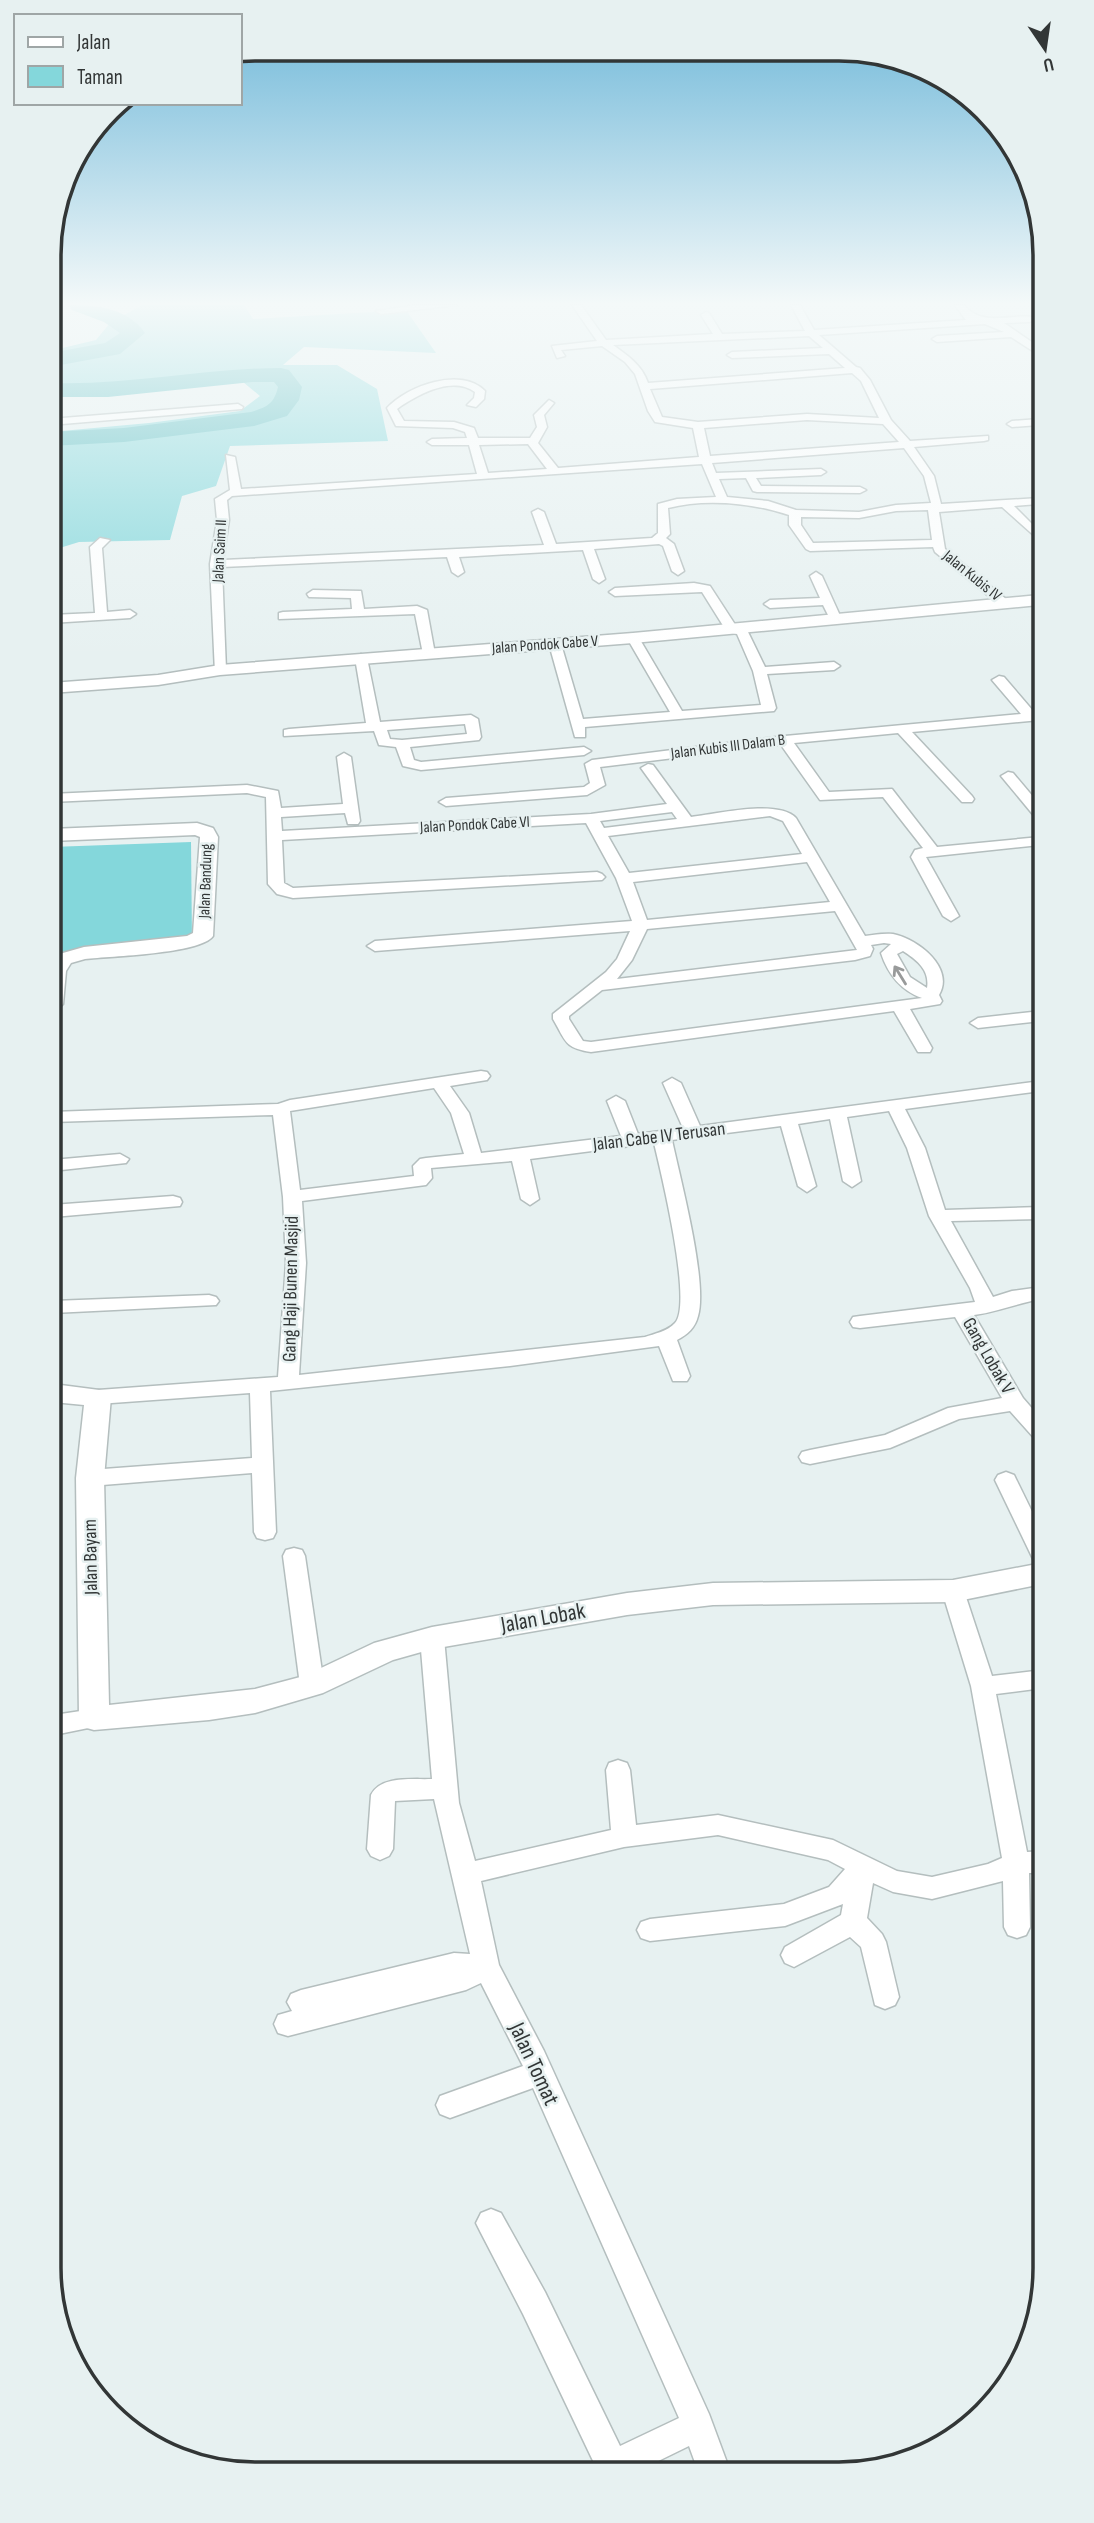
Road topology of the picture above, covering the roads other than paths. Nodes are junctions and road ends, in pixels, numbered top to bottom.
1 (399, 423) edge
2 (541, 423) edge
3 (683, 423) edge
4 (718, 423) edge
5 (888, 423) edge
6 (1029, 423) edge
7 (1012, 424) dead end
8 (698, 425) junction
9 (985, 438) dead end
10 (432, 442) dead end
11 (474, 442) junction
12 (533, 443) junction
13 (907, 444) junction
14 (230, 457) dead end
15 (705, 459) junction
16 (555, 472) junction
17 (821, 472) dead end
18 (749, 474) junction
19 (483, 476) junction
20 (711, 476) junction
21 (860, 490) dead end
22 (236, 492) junction
23 (723, 500) junction
24 (1033, 502) edge
25 (1006, 504) junction
26 (935, 507) junction
27 (538, 512) dead end
28 (795, 513) junction
29 (1033, 531) edge
30 (659, 539) junction
31 (104, 540) dead end
32 (936, 542) junction
33 (588, 547) junction
34 (551, 548) junction
35 (453, 553) junction
36 (216, 564) junction
37 (678, 571) dead end
38 (457, 572) dead end
39 (816, 576) dead end
40 (599, 579) dead end
41 (615, 592) dead end
42 (313, 594) dead end
43 (825, 601) junction
44 (1033, 601) edge
45 (770, 604) dead end
46 (1006, 604) junction
47 (358, 612) junction
48 (131, 614) dead end
49 (102, 616) junction
50 (283, 616) dead end
51 (62, 618) edge
52 (836, 620) junction
53 (731, 629) junction
54 (634, 638) junction
55 (555, 644) junction
56 (429, 654) junction
57 (361, 658) junction
58 (834, 666) dead end
59 (220, 670) junction
60 (760, 671) junction
61 (999, 680) dead end
62 (62, 699) edge
63 (1033, 715) edge
64 (680, 717) junction
65 (1033, 718) edge
66 (577, 723) junction
67 (376, 727) junction
68 (903, 730) junction
69 (289, 733) dead end
70 (785, 740) junction
71 (402, 744) junction
72 (584, 751) junction
73 (344, 757) dead end
74 (592, 764) junction
75 (648, 768) dead end
76 (1007, 776) dead end
77 (62, 798) edge
78 (967, 799) dead end
79 (446, 802) dead end
80 (1033, 806) edge
81 (676, 807) junction
82 (351, 808) junction
83 (275, 813) junction
84 (687, 822) junction
85 (595, 826) junction
86 (355, 832) junction
87 (62, 835) edge
88 (274, 836) junction
89 (1033, 842) edge
90 (926, 852) junction
91 (813, 857) junction
92 (597, 877) dead end
93 (624, 878) junction
94 (841, 906) junction
95 (951, 916) dead end
96 (641, 925) junction
97 (862, 941) junction
98 (900, 945) junction
99 (375, 946) dead end
100 (62, 961) edge
101 (596, 986) junction
102 (931, 995) junction
103 (900, 1007) junction
104 (1033, 1017) edge
105 (978, 1023) dead end
106 (924, 1048) dead end
107 (481, 1076) dead end
108 (438, 1083) junction
109 (672, 1083) dead end
110 (1033, 1087) edge
111 (616, 1101) dead end
112 (895, 1106) junction
113 (281, 1109) junction
114 (838, 1114) junction
115 (62, 1117) edge
116 (788, 1121) junction
117 (694, 1132) junction
118 (662, 1136) junction
119 (632, 1140) junction
120 (520, 1155) junction
121 (474, 1158) junction
122 (120, 1159) dead end
123 (62, 1165) edge
124 (852, 1181) dead end
125 (807, 1186) dead end
126 (292, 1197) junction
127 (530, 1199) dead end
128 (173, 1202) dead end
129 (62, 1210) edge
130 (1033, 1213) edge
131 (938, 1216) junction
132 (1032, 1294) edge
133 (209, 1301) dead end
134 (61, 1307) edge
135 (987, 1307) junction
136 (961, 1310) junction
137 (860, 1322) dead end
138 (666, 1336) junction
139 (680, 1376) dead end
140 (288, 1381) junction
141 (260, 1386) junction
142 (61, 1394) edge
143 (97, 1397) junction
144 (1015, 1403) junction
145 (1032, 1423) edge
146 (810, 1457) dead end
147 (262, 1465) junction
148 (90, 1478) junction
149 (1006, 1480) dead end
150 (265, 1532) dead end
151 (1032, 1535) edge
152 (294, 1556) dead end
153 (1032, 1576) edge
154 (953, 1591) junction
155 (432, 1638) junction
156 (1032, 1680) edge
157 (312, 1685) junction
158 (983, 1686) junction
159 (93, 1718) junction
160 (61, 1724) edge
161 (618, 1770) dead end
162 (445, 1788) junction
163 (624, 1837) junction
164 (380, 1849) dead end
165 (1032, 1862) edge
166 (1016, 1863) junction
167 (863, 1866) junction
168 (466, 1874) junction
169 (853, 1922) junction
170 (1017, 1927) dead end
171 (650, 1930) dead end
172 (794, 1955) dead end
173 (486, 1966) junction
174 (885, 1997) dead end
175 (294, 2013) dead end
176 (539, 2073) junction
177 (450, 2105) dead end
178 (491, 2223) dead end
179 (698, 2425) junction
180 (609, 2462) edge
181 (624, 2462) edge
182 (711, 2462) edge

1 - 11 street
2 - 12 street
3 - 8 street
4 - 8 street
5 - 13 street, Jalan Kubis IV
6 - 7 street
8 - 15 street
9 - 13 street, Jalan Saim II
10 - 11 street
11 - 12 street
11 - 19 street
12 - 16 street
13 - 15 street, Jalan Saim II
13 - 26 street, Jalan Kubis IV
14 - 22 street
15 - 16 street, Jalan Saim II
15 - 20 street
16 - 19 street, Jalan Saim II
17 - 18 street
18 - 20 street
18 - 21 street
19 - 22 street, Jalan Saim II
20 - 23 street
22 - 36 street, Jalan Saim II
23 - 28 street
23 - 30 street
24 - 25 street
25 - 26 street
25 - 29 street
26 - 28 street
26 - 32 street, Jalan Kubis IV
27 - 34 street
28 - 32 street
30 - 33 street
30 - 37 street
31 - 49 street
32 - 46 street, Jalan Kubis IV
33 - 34 street
33 - 40 street
34 - 35 street
35 - 36 street
35 - 38 street
36 - 59 street, Jalan Saim II
39 - 43 street
41 - 53 street
42 - 47 street
43 - 45 street
43 - 52 street
44 - 46 street, Jalan Pondok Cabe V
46 - 52 street, Jalan Pondok Cabe V
47 - 50 street
47 - 56 street
48 - 49 street
49 - 51 street
52 - 53 street, Jalan Pondok Cabe V
53 - 54 street, Jalan Pondok Cabe V
53 - 60 street
54 - 55 street, Jalan Pondok Cabe V
54 - 64 street
55 - 56 street, Jalan Pondok Cabe V
55 - 66 street
56 - 57 street, Jalan Pondok Cabe V
57 - 59 street, Jalan Pondok Cabe V
57 - 67 street
58 - 60 street
59 - 62 street, Jalan Pondok Cabe V
60 - 64 street
61 - 63 street
64 - 66 street
65 - 68 street, Jalan Kubis III Dalam B
66 - 72 street
67 - 69 street
67 - 71 street
67 - 71 street
68 - 70 street, Jalan Kubis III Dalam B
68 - 78 street
70 - 74 street, Jalan Kubis III Dalam B
70 - 90 street
71 - 72 street
72 - 74 street
73 - 82 street
74 - 79 street
75 - 81 street
76 - 80 street
77 - 83 street
81 - 84 street
81 - 85 street, Jalan Pondok Cabe VI
82 - 83 street
82 - 86 street
83 - 88 street
84 - 85 street
84 - 91 street
85 - 86 street, Jalan Pondok Cabe VI
85 - 93 street
86 - 88 street, Jalan Pondok Cabe VI
87 - 100 street, Jalan Bandung
88 - 92 street
89 - 90 street
90 - 95 street
91 - 93 street
91 - 94 street
93 - 96 street
94 - 96 street
94 - 97 street
96 - 99 street
96 - 101 street
97 - 98 street
97 - 101 street
98 - 102 street
102 -> 98 street
101 - 103 street
102 - 103 street
103 - 106 street
104 - 105 street
107 - 108 street
108 - 113 street
108 - 121 street
109 - 117 street
110 - 112 street, Jalan Cabe IV Terusan
111 - 119 street
112 - 114 street, Jalan Cabe IV Terusan
112 - 131 street
113 - 115 street
113 - 126 street, Gang Haji Bunen Masjid
114 - 116 street, Jalan Cabe IV Terusan
114 - 124 street
116 - 117 street, Jalan Cabe IV Terusan
116 - 125 street
117 - 118 street, Jalan Cabe IV Terusan
118 - 119 street, Jalan Cabe IV Terusan
118 - 138 street
119 - 120 street, Jalan Cabe IV Terusan
120 - 121 street, Jalan Cabe IV Terusan
120 - 127 street
121 - 126 street, Jalan Cabe IV Terusan
122 - 123 street
126 - 140 street, Gang Haji Bunen Masjid
128 - 129 street
130 - 131 street
131 - 135 street
132 - 135 street
133 - 134 street
135 - 136 street
136 - 137 street
136 - 144 street, Gang Lobak V
138 - 139 street
138 - 140 street
140 - 141 street
141 - 143 street
141 - 147 street
142 - 143 street
143 - 148 street, Jalan Bayam
144 - 145 street, Gang Lobak V
144 - 146 street
147 - 148 street
147 - 150 street
148 - 159 street, Jalan Bayam
149 - 151 street
152 - 157 street
153 - 154 street, Jalan Lobak
154 - 155 street, Jalan Lobak
154 - 158 street
155 - 157 street, Jalan Lobak
155 - 162 street, Jalan Tomat
156 - 158 street
157 - 159 street, Jalan Lobak
158 - 166 street
159 - 160 street, Jalan Lobak
161 - 163 street
162 - 164 street
162 - 168 street, Jalan Tomat
163 - 167 street
163 - 168 street
165 - 166 street
166 - 167 street
166 - 170 street
167 - 169 street
167 - 171 street
168 - 173 street, Jalan Tomat
169 - 172 street
169 - 174 street
173 - 175 street
173 - 176 street, Jalan Tomat
176 - 177 street
176 - 179 street, Jalan Tomat
178 - 180 street
179 - 181 street
179 - 182 street, Jalan Tomat

